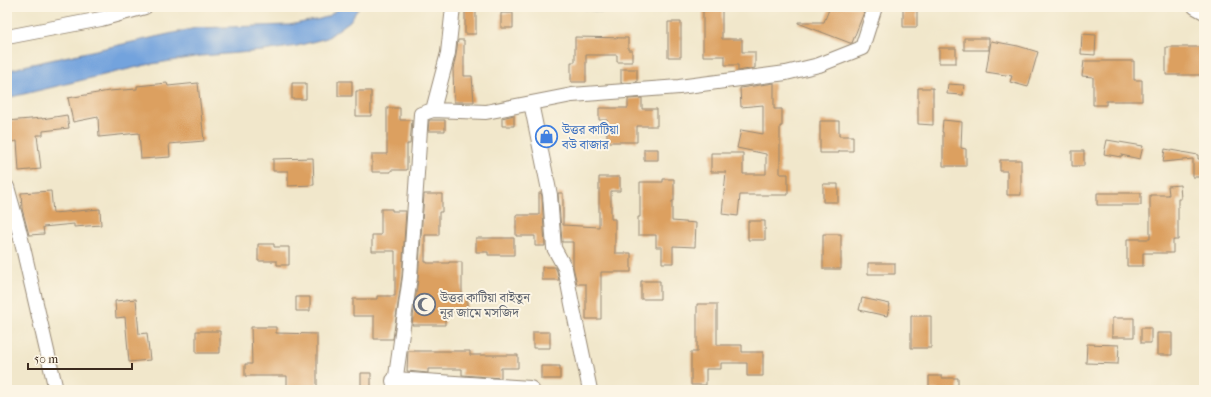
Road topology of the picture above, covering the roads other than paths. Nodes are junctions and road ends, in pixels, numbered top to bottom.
1 (145, 7) edge
2 (453, 7) edge
3 (875, 7) edge
4 (1195, 7) edge
5 (1204, 12) edge
6 (7, 37) edge
7 (531, 103) junction
8 (433, 110) junction
9 (7, 187) edge
10 (395, 385) edge
11 (56, 390) edge
12 (530, 390) edge
13 (590, 390) edge

1 - 6 street
2 - 8 street
3 - 7 street
4 - 5 street
7 - 8 street
7 - 13 street
8 - 10 street
9 - 11 street
10 - 12 street

